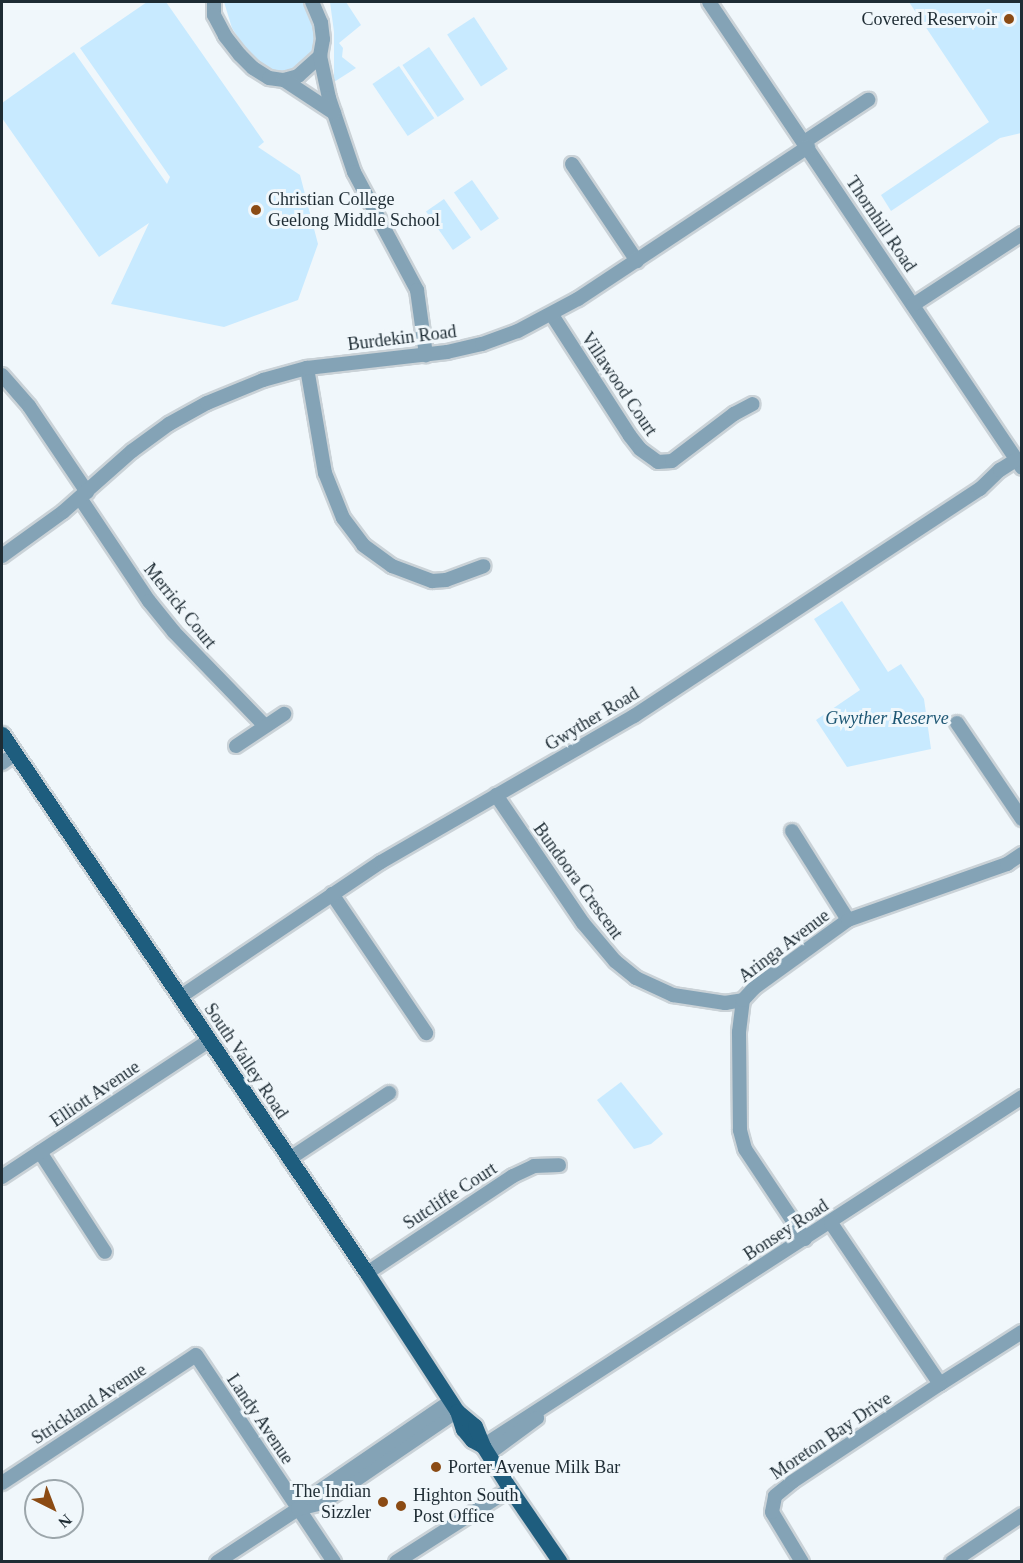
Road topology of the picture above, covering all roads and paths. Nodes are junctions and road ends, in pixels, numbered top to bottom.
1 (214, 2) edge
2 (312, 2) edge
3 (709, 2) edge
4 (320, 57) junction
5 (284, 80) junction
6 (868, 100) dead end
7 (334, 113) junction
8 (806, 144) junction
9 (572, 164) dead end
10 (1022, 234) edge
11 (637, 261) junction
12 (914, 305) junction
13 (552, 315) junction
14 (426, 355) junction
15 (307, 368) junction
16 (2, 375) edge
17 (753, 404) dead end
18 (1019, 464) edge
19 (84, 495) junction
20 (2, 556) edge
21 (484, 567) dead end
22 (284, 714) dead end
23 (957, 723) dead end
24 (265, 726) junction
25 (2, 734) edge
26 (236, 746) dead end
27 (8, 758) edge
28 (496, 795) junction
29 (1022, 819) edge
30 (792, 831) dead end
31 (1022, 854) edge
32 (333, 894) junction
33 (848, 920) junction
34 (180, 998) junction
35 (743, 1000) junction
36 (426, 1033) dead end
37 (208, 1041) junction
38 (389, 1093) dead end
39 (1022, 1097) edge
40 (40, 1152) junction
41 (289, 1159) junction
42 (559, 1165) dead end
43 (2, 1177) edge
44 (831, 1223) junction
45 (805, 1239) junction
46 (105, 1252) dead end
47 (367, 1273) junction
48 (1022, 1332) edge
49 (196, 1355) joint
50 (940, 1384) junction
51 (454, 1406) junction
52 (486, 1450) junction
53 (2, 1483) edge
54 (510, 1489) junction
55 (298, 1509) junction
56 (1022, 1515) edge
57 (217, 1562) edge
58 (334, 1562) edge
59 (396, 1562) edge
60 (560, 1562) edge
61 (802, 1562) edge
62 (952, 1562) edge

1 - 5 street
2 - 4 street
3 - 8 street, Thornhill Road
4 - 5 street
4 - 7 street
5 - 7 street
6 - 8 street, Burdekin Road
7 - 14 street
8 - 11 street, Burdekin Road
8 - 12 street, Thornhill Road
9 - 11 street
10 - 12 street
11 - 13 street, Burdekin Road
12 - 18 street, Thornhill Road
13 - 14 street, Burdekin Road
13 - 17 street, Villawood Court
14 - 15 street, Burdekin Road
15 - 19 street, Burdekin Road
15 - 21 street
16 - 19 street, Merrick Court
18 - 28 street, Gwyther Road
19 - 20 street, Burdekin Road
19 - 24 street, Merrick Court
22 - 24 street
23 - 29 street
24 - 26 street
25 - 27 main road, South Valley Road
27 - 34 main road, South Valley Road
28 - 32 street, Gwyther Road
28 - 35 street, Bundoora Crescent
30 - 33 street
31 - 33 street, Aringa Avenue
32 - 34 street, Gwyther Road
32 - 36 street
33 - 35 street, Aringa Avenue
34 - 37 main road, South Valley Road
35 - 45 street, Aringa Avenue
37 - 40 street, Elliott Avenue
37 - 41 main road, South Valley Road
38 - 41 street
39 - 44 street, Bonsey Road
40 - 43 street, Elliott Avenue
40 - 46 street
41 - 47 main road, South Valley Road
42 - 47 street, Sutcliffe Court
44 - 45 street, Bonsey Road
44 - 50 street
45 - 52 street, Bonsey Road
47 - 51 main road, South Valley Road
48 - 50 street, Moreton Bay Drive
49 - 53 street, Strickland Avenue
49 - 55 street, Landy Avenue
50 - 61 street, Moreton Bay Drive
51 - 52 main road, South Valley Road
51 - 55 street
52 - 54 main road, South Valley Road
54 - 59 street
54 - 60 main road, South Valley Road
55 - 57 street
55 - 58 street, Landy Avenue
56 - 62 street

